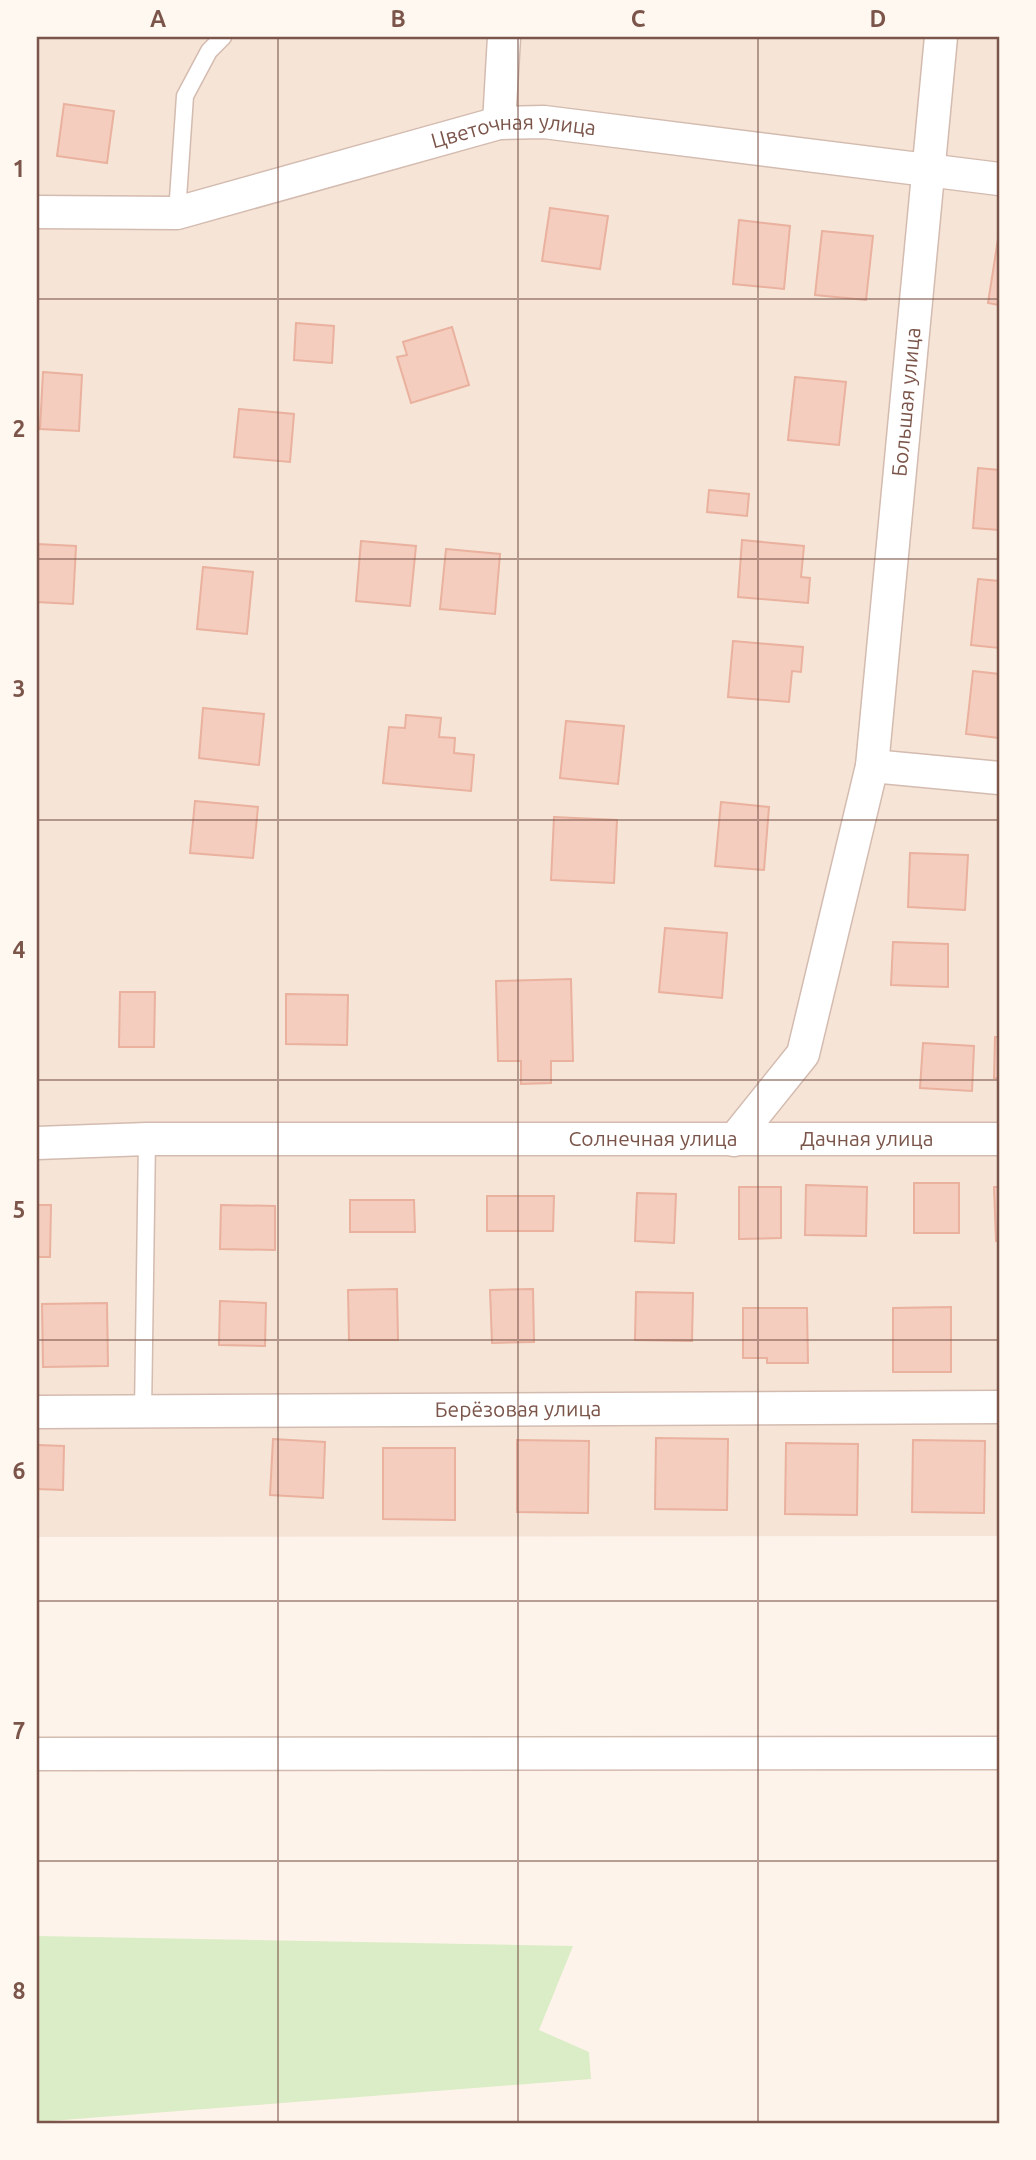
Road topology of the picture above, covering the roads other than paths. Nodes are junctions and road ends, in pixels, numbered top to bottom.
1 (223, 37) edge
2 (504, 37) edge
3 (941, 37) edge
4 (499, 123) junction
5 (927, 172) junction
6 (999, 179) edge
7 (37, 212) edge
8 (177, 213) junction
9 (872, 766) junction
10 (999, 778) edge
11 (147, 1139) junction
12 (999, 1139) edge
13 (734, 1140) junction
14 (37, 1143) edge
15 (999, 1407) edge
16 (37, 1412) edge
17 (143, 1413) junction
18 (999, 1753) edge
19 (37, 1754) edge

1 - 8 lane
2 - 4 street
3 - 5 street, Большая улица
4 - 5 street, Цветочная улица
4 - 8 street, Цветочная улица
5 - 6 street, Цветочная улица
5 - 9 street, Большая улица
7 - 8 street, Цветочная улица
9 - 10 street
9 - 13 street, Солнечная улица
11 - 13 street, Солнечная улица
11 - 14 street, Солнечная улица
11 - 17 lane
12 - 13 street, Дачная улица
15 - 17 street, Берёзовая улица
16 - 17 street, Берёзовая улица
18 - 19 street

